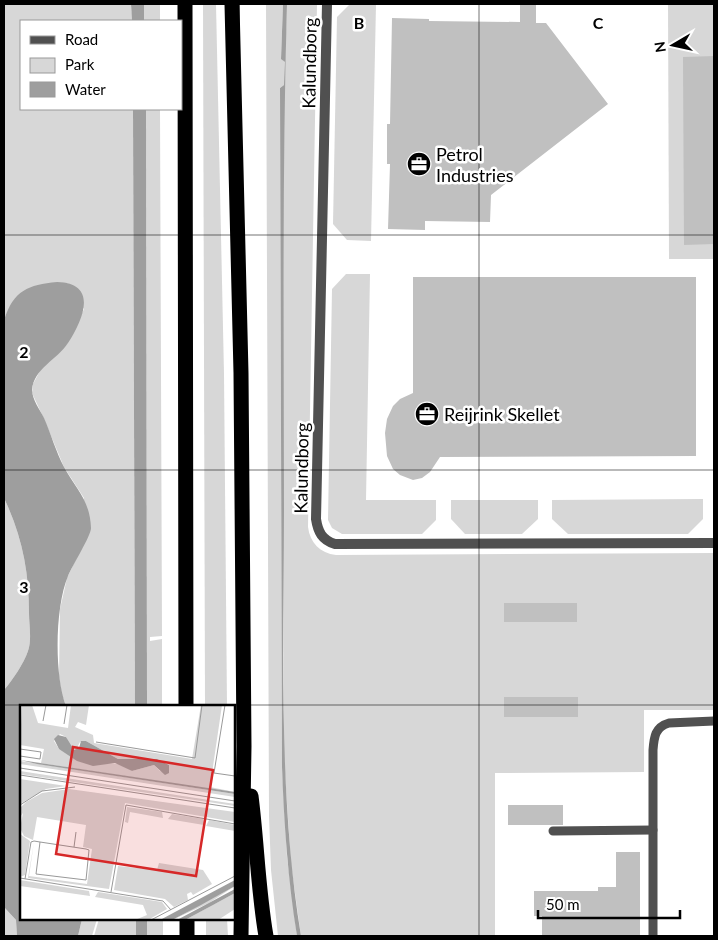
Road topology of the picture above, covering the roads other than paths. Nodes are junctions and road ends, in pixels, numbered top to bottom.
1 (185, 4) edge
2 (232, 4) edge
3 (327, 4) edge
4 (714, 544) edge
5 (186, 705) edge
6 (714, 720) edge
7 (244, 746) junction
8 (653, 830) junction
9 (553, 831) dead end
10 (187, 920) edge
11 (187, 936) edge
12 (241, 936) edge
13 (266, 936) edge
14 (653, 936) edge

1 - 5 highway
2 - 7 highway
3 - 4 street, Kalundborg
6 - 8 lane
7 - 12 highway
7 - 13 highway
8 - 9 lane
8 - 14 lane
10 - 11 highway

